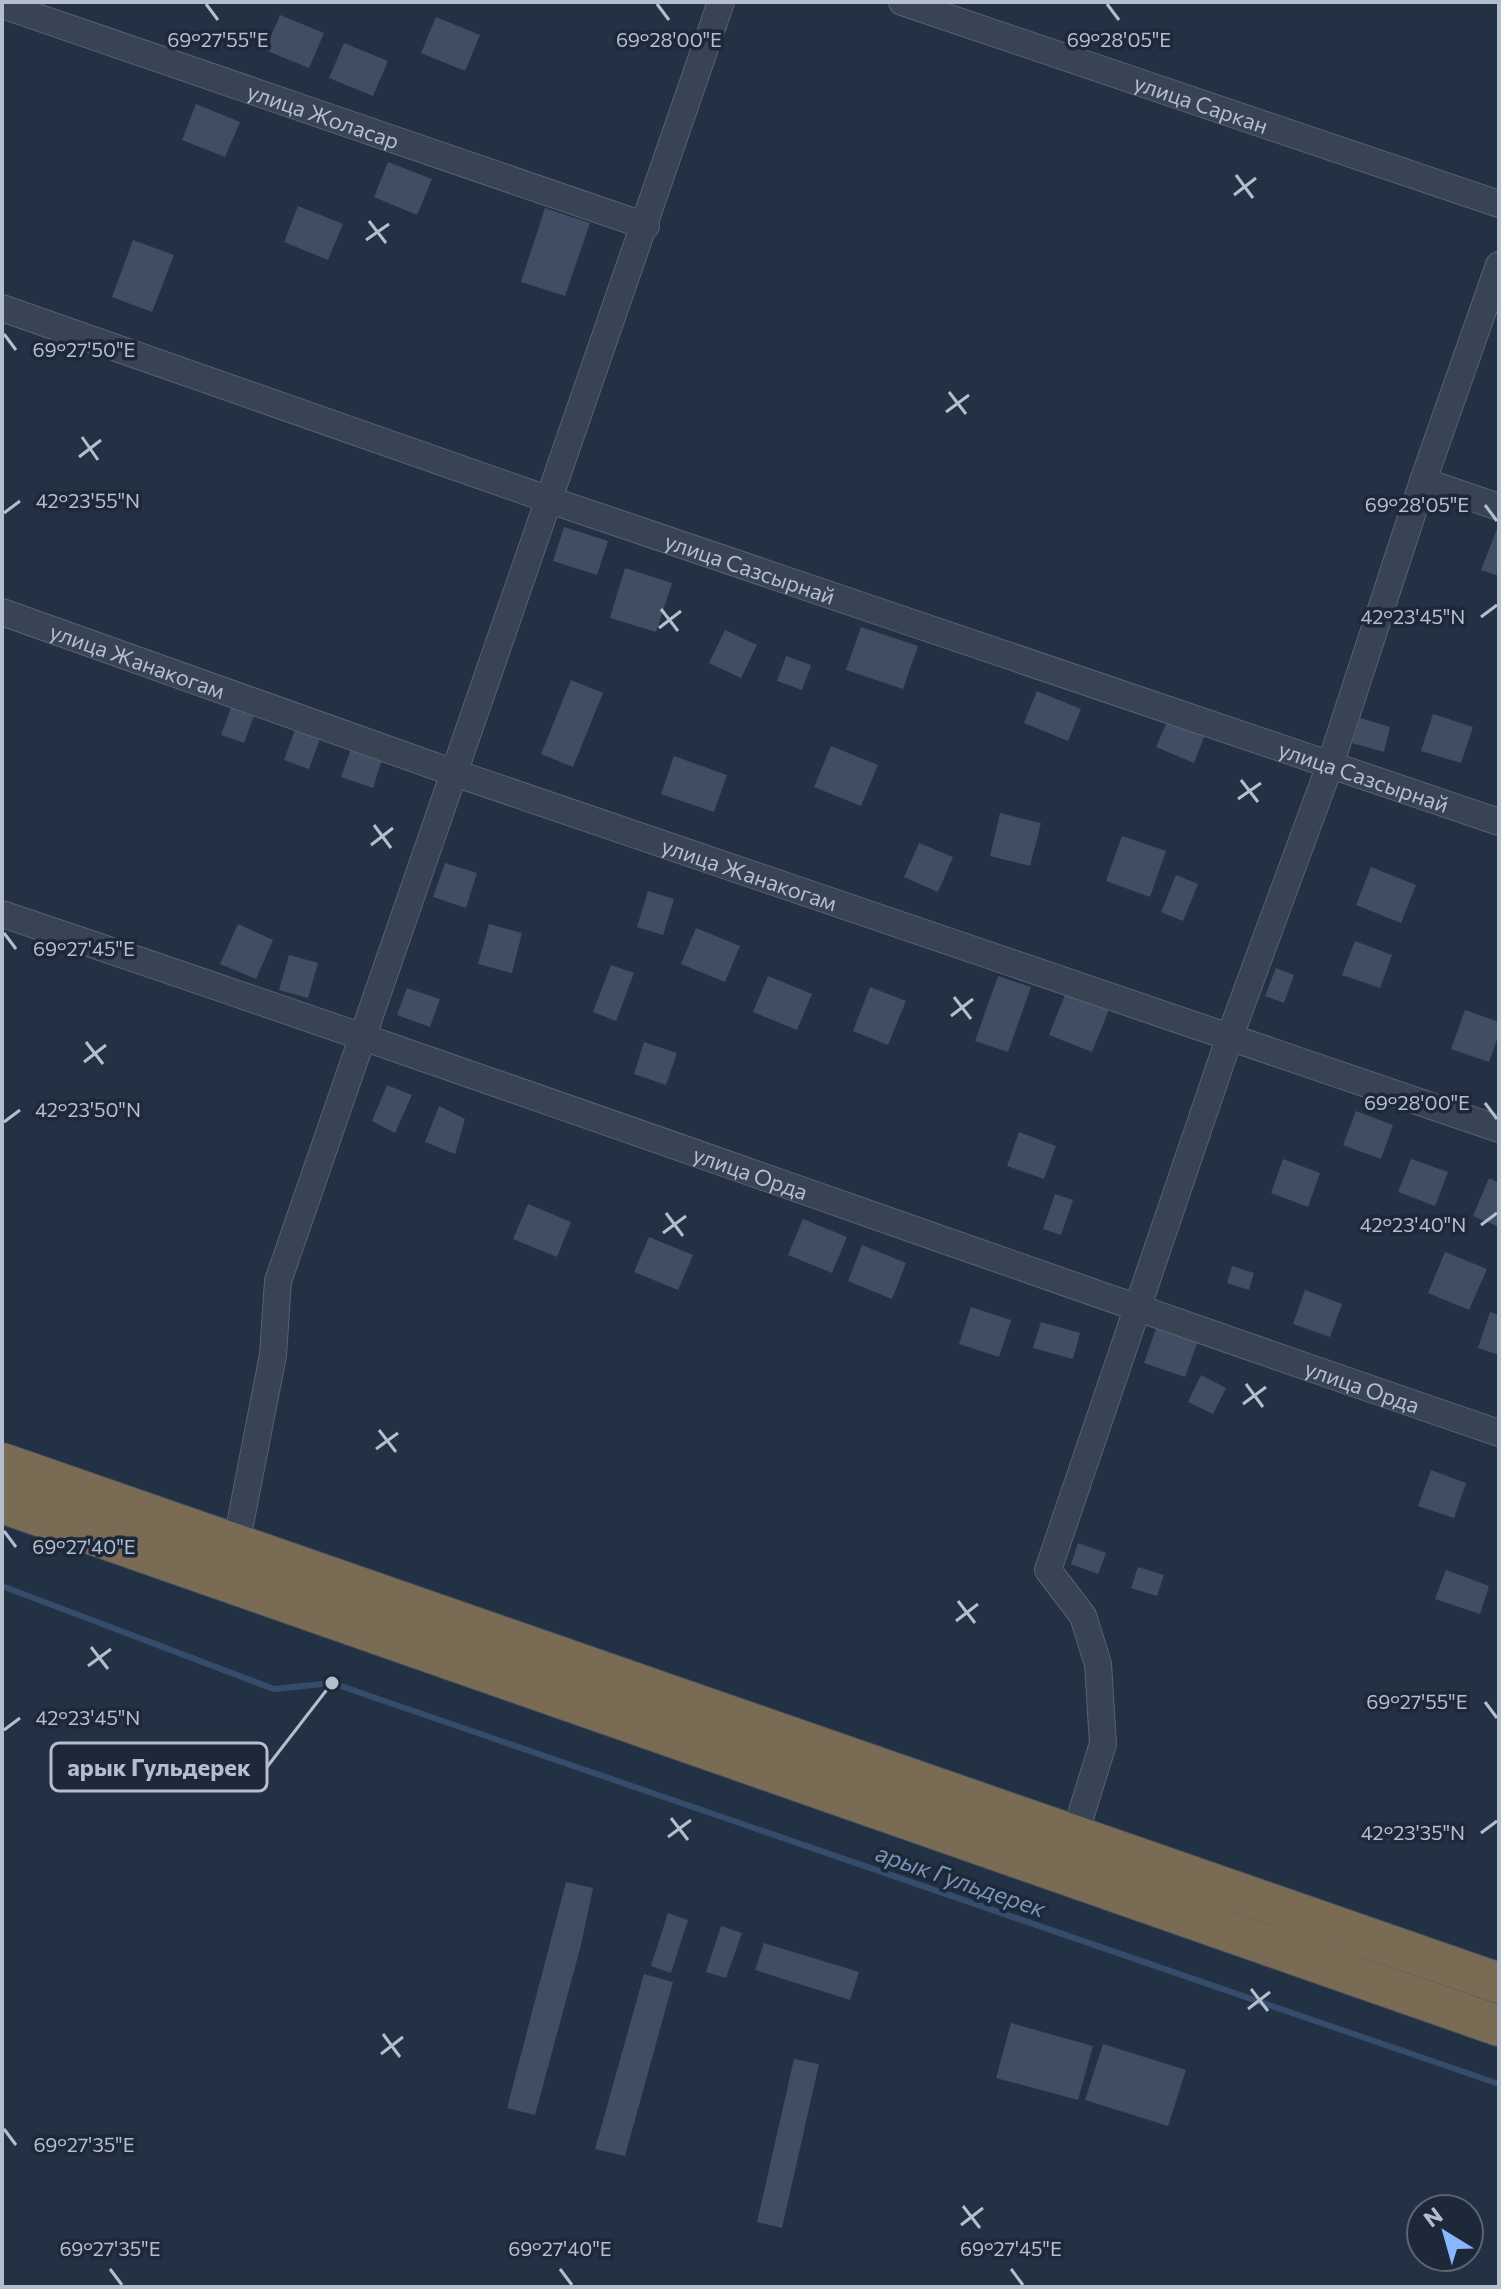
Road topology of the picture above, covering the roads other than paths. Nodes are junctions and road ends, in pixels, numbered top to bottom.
1 (721, 2) edge
2 (902, 2) edge
3 (2, 5) edge
4 (1499, 204) edge
5 (646, 226) junction
6 (1499, 265) edge
7 (2, 308) edge
8 (1423, 481) junction
9 (550, 500) junction
10 (1499, 507) edge
11 (2, 612) edge
12 (1330, 765) junction
13 (455, 773) junction
14 (1499, 822) edge
15 (2, 914) edge
16 (364, 1036) junction
17 (1230, 1036) junction
18 (1499, 1129) edge
19 (1139, 1310) junction
20 (1499, 1433) edge
21 (2, 1463) edge
22 (2, 1503) edge
23 (236, 1545) junction
24 (1074, 1837) junction
25 (1113, 1851) junction
26 (1100, 1888) junction
27 (1499, 1983) edge
28 (1499, 2026) edge

1 - 5 street
2 - 4 street, улица Саркан
3 - 5 street, улица Жоласар
5 - 9 street
6 - 8 street
7 - 9 street, улица Сазсырнай
8 - 10 street
8 - 12 street
9 - 12 street, улица Сазсырнай
9 - 13 street
11 - 13 street, улица Жанакогам
12 - 14 street, улица Сазсырнай
12 - 17 street
13 - 16 street
13 - 17 street, улица Жанакогам
15 - 16 street, улица Орда
16 - 19 street, улица Орда
16 - 23 street
17 - 18 street, улица Жанакогам
17 - 19 street
19 - 20 street, улица Орда
19 - 24 street
21 - 23 highway
22 - 26 highway
23 - 24 highway
24 - 25 highway
25 - 26 highway
25 - 27 highway
26 - 28 highway

